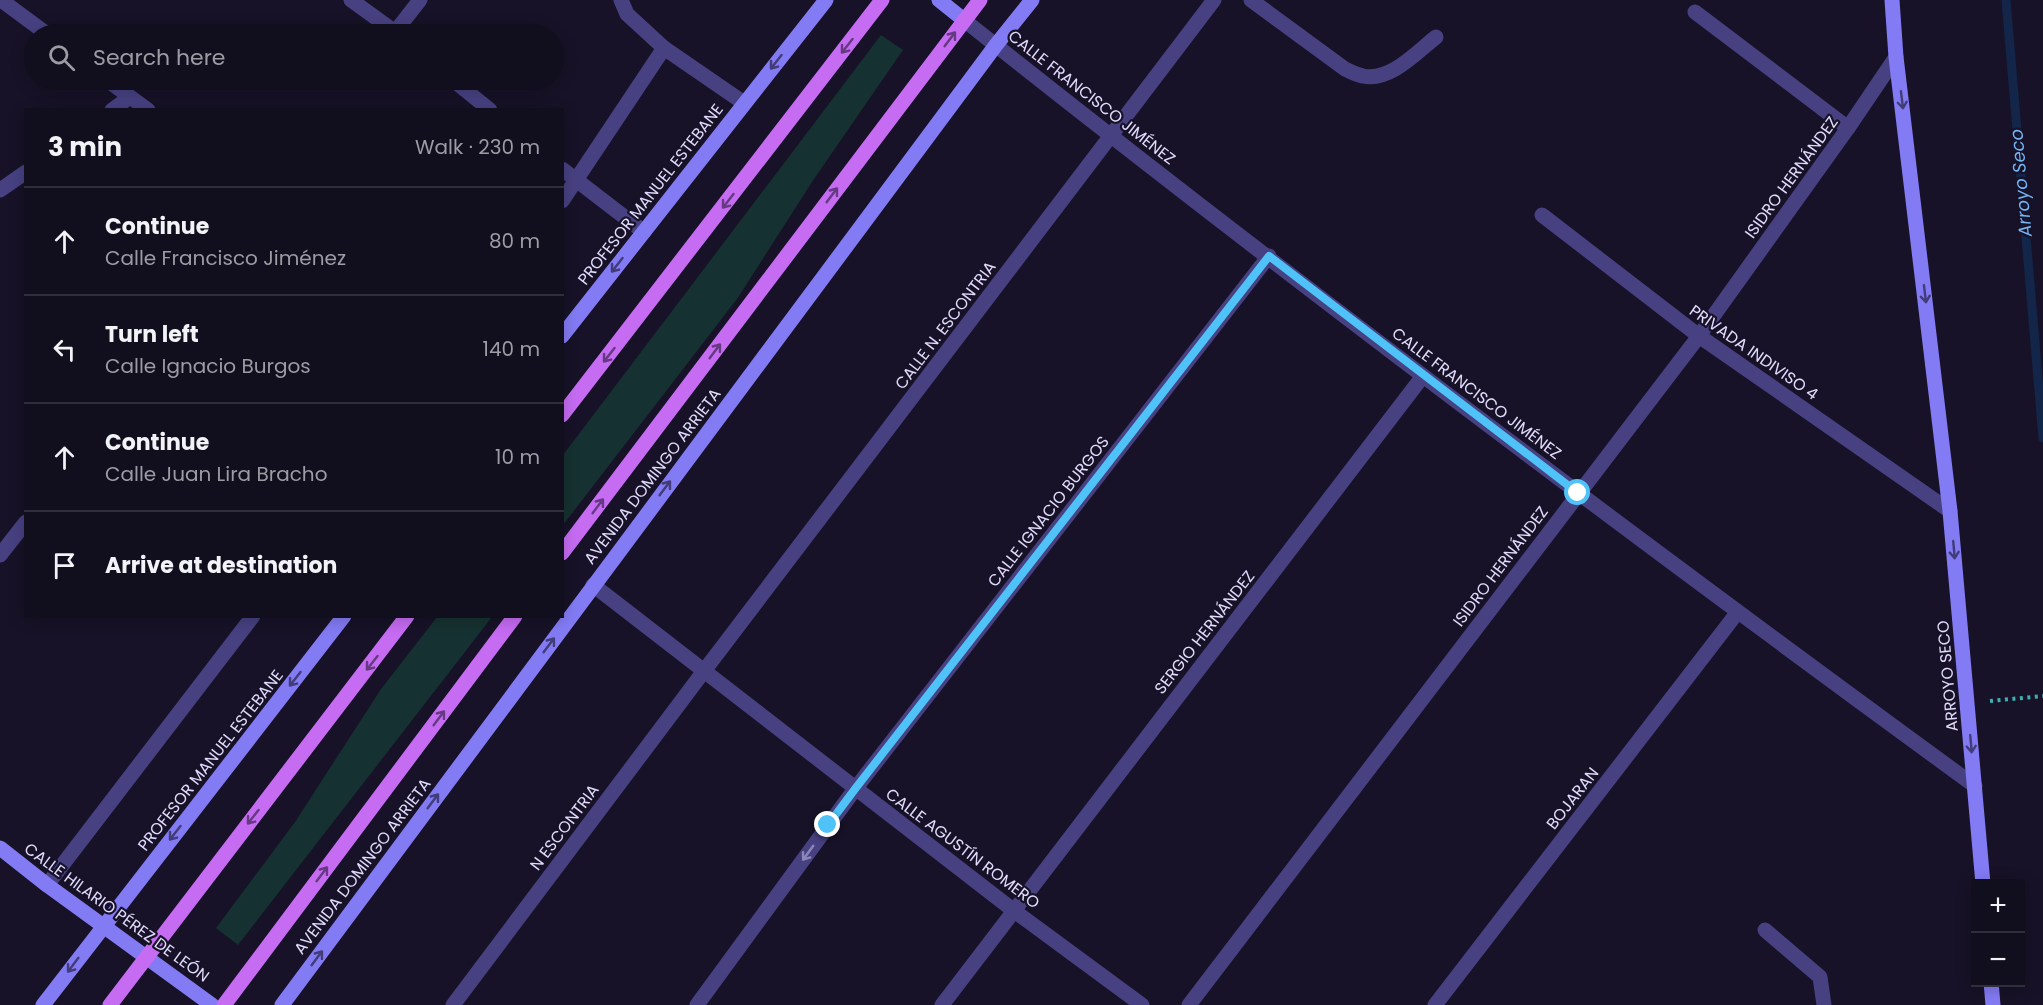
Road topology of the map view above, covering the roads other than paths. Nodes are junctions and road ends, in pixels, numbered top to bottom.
1 (1, 0) edge
2 (351, 0) edge
3 (420, 0) edge
4 (621, 0) edge
5 (826, 0) edge
6 (882, 0) edge
7 (939, 0) edge
8 (980, 0) edge
9 (1032, 0) edge
10 (1214, 0) edge
11 (1251, 0) edge
12 (1892, 0) edge
13 (1695, 12) dead end
14 (964, 20) junction
15 (33, 24) edge
16 (384, 24) edge
17 (403, 24) edge
18 (1436, 37) dead end
19 (996, 45) junction
20 (664, 48) junction
21 (1896, 57) junction
22 (121, 90) edge
23 (465, 90) edge
24 (130, 97) junction
25 (744, 103) junction
26 (115, 108) edge
27 (145, 108) edge
28 (488, 108) edge
29 (1848, 128) junction
30 (1112, 135) junction
31 (564, 170) edge
32 (24, 173) edge
33 (577, 180) junction
34 (0, 190) edge
35 (564, 198) edge
36 (1542, 215) dead end
37 (644, 232) junction
38 (1269, 256) junction
39 (564, 333) edge
40 (1699, 336) junction
41 (1424, 376) junction
42 (564, 412) edge
43 (1578, 493) junction
44 (1950, 511) junction
45 (24, 525) edge
46 (564, 550) edge
47 (0, 555) edge
48 (593, 585) junction
49 (1737, 613) junction
50 (251, 618) edge
51 (342, 618) edge
52 (405, 618) edge
53 (514, 618) edge
54 (704, 671) junction
55 (1975, 786) junction
56 (855, 789) junction
57 (0, 848) edge
58 (1983, 879) edge
59 (47, 885) junction
60 (1013, 910) junction
61 (104, 925) junction
62 (1765, 930) dead end
63 (146, 956) junction
64 (1991, 987) edge
65 (43, 1005) edge
66 (110, 1005) edge
67 (212, 1005) edge
68 (224, 1005) edge
69 (282, 1005) edge
70 (453, 1005) edge
71 (697, 1005) edge
72 (942, 1005) edge
73 (1142, 1005) edge
74 (1189, 1005) edge
75 (1436, 1005) edge
76 (1824, 1005) edge
77 (1993, 1005) edge

1 - 15 street
2 - 16 street
3 - 17 street
4 - 20 street, PROFESOR MANUEL ESTEBANE
5 -> 25 street, PROFESOR MANUEL ESTEBANE
6 -> 42 main road
7 - 14 street
8 - 14 main road, AVENIDA DOMINGO ARRIETA
9 - 19 street, AVENIDA DOMINGO ARRIETA
10 - 30 street, CALLE N. ESCONTRIA
11 - 18 street
12 - 21 street, ARROYO SECO
13 - 29 street
14 - 19 street, CALLE FRANCISCO JIMÉNEZ
46 -> 14 main road, AVENIDA DOMINGO ARRIETA
19 - 30 street, CALLE FRANCISCO JIMÉNEZ
48 -> 19 street, AVENIDA DOMINGO ARRIETA
20 - 25 street, PROFESOR MANUEL ESTEBANE
20 - 33 street
21 - 29 street, ISIDRO HERNÁNDEZ
21 -> 44 street, ARROYO SECO
22 - 24 street
23 - 28 street
24 - 26 street
24 - 27 street
25 - 37 street, PROFESOR MANUEL ESTEBANE
29 - 40 street, ISIDRO HERNÁNDEZ
30 - 38 street, CALLE FRANCISCO JIMÉNEZ
30 - 54 street, CALLE N. ESCONTRIA
31 - 33 street
32 - 34 street
33 - 35 street
33 - 37 street
36 - 40 street, PRIVADA INDIVISO 4
37 -> 39 street, PROFESOR MANUEL ESTEBANE
38 - 41 street, CALLE FRANCISCO JIMÉNEZ
38 - 56 street, CALLE IGNACIO BURGOS
40 - 43 street, ISIDRO HERNÁNDEZ
40 - 44 street, PRIVADA INDIVISO 4
41 - 43 street, CALLE FRANCISCO JIMÉNEZ
41 - 60 street, SERGIO HERNÁNDEZ
43 - 49 street, CALLE FRANCISCO JIMÉNEZ
43 - 74 street, ISIDRO HERNÁNDEZ
44 -> 55 street, ARROYO SECO
45 - 47 street
48 - 54 street, CALLE AGUSTÍN ROMERO
69 -> 48 street, AVENIDA DOMINGO ARRIETA
49 - 55 street, CALLE FRANCISCO JIMÉNEZ
49 - 75 street, BOJARAN
50 - 59 street
51 -> 61 street, PROFESOR MANUEL ESTEBANE
52 -> 63 main road
68 -> 53 main road, AVENIDA DOMINGO ARRIETA
54 - 56 street, CALLE AGUSTÍN ROMERO
54 - 70 street, N ESCONTRIA
55 - 58 street, ARROYO SECO
56 - 60 street, CALLE AGUSTÍN ROMERO
56 -> 71 street, CALLE IGNACIO BURGOS
57 - 59 street, CALLE HILARIO PÉREZ DE LEÓN
59 - 61 street, CALLE HILARIO PÉREZ DE LEÓN
60 - 72 street, SERGIO HERNÁNDEZ
60 - 73 street, CALLE AGUSTÍN ROMERO
61 - 63 street, CALLE HILARIO PÉREZ DE LEÓN
61 -> 65 street, PROFESOR MANUEL ESTEBANE
62 - 76 street
63 - 66 main road
63 - 67 street, CALLE HILARIO PÉREZ DE LEÓN
64 - 77 street

